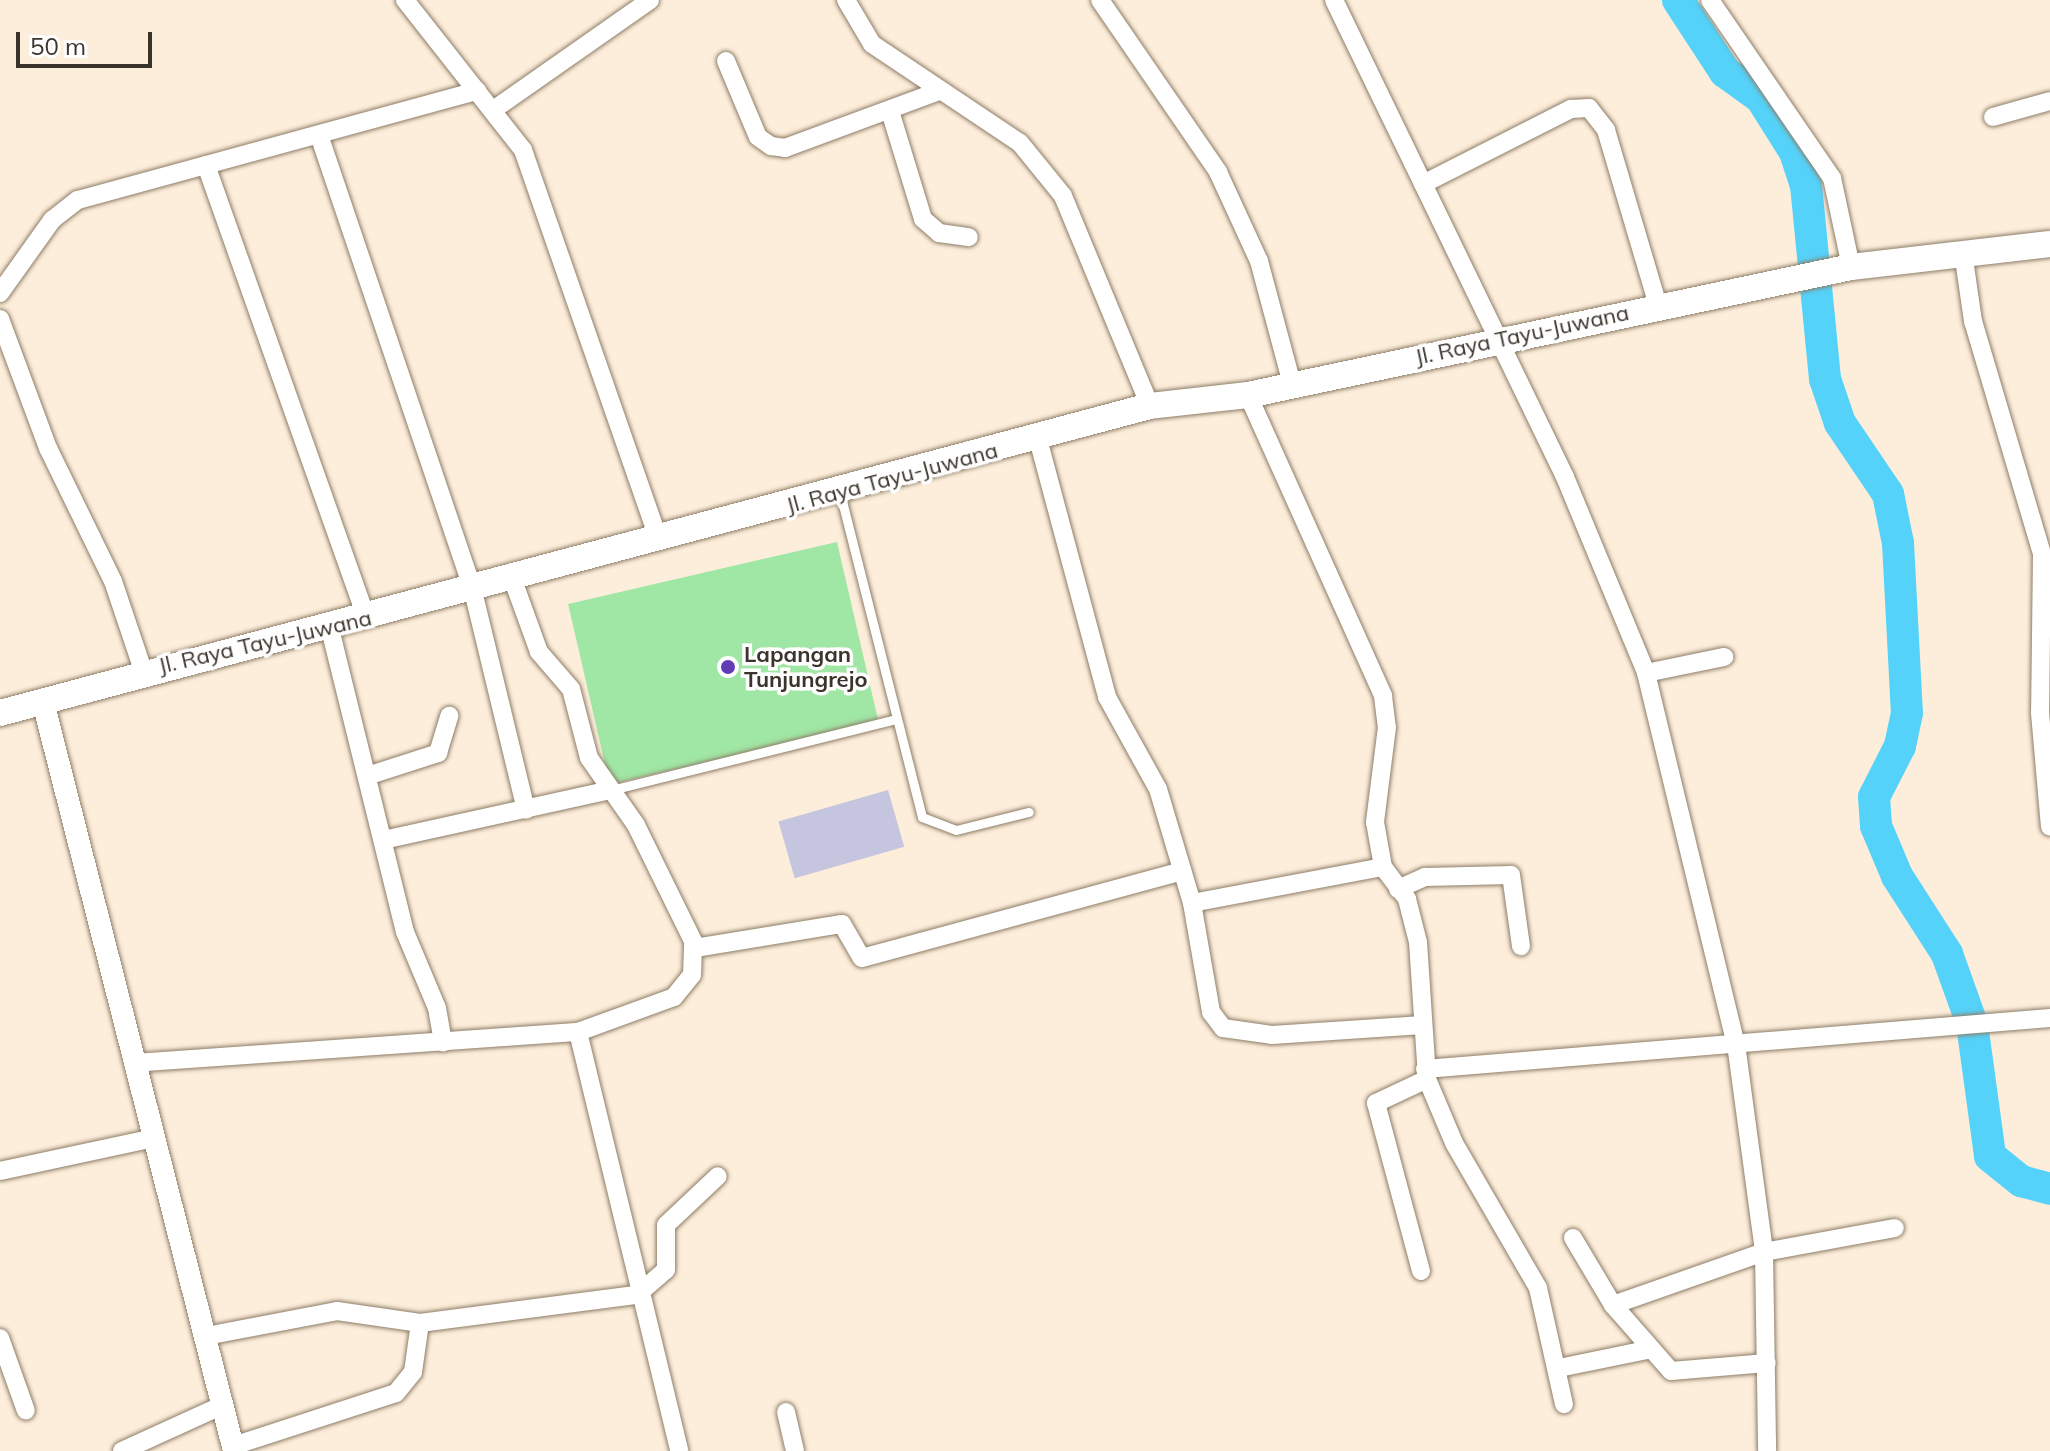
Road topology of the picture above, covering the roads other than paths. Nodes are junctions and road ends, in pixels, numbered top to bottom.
1 (405, 0) edge
2 (846, 0) edge
3 (1100, 0) edge
4 (1334, 0) edge
5 (1710, 0) edge
6 (640, 3) edge
7 (726, 61) dead end
8 (477, 91) junction
9 (939, 91) junction
10 (2050, 101) edge
11 (496, 108) junction
12 (890, 111) junction
13 (1993, 117) dead end
14 (319, 135) junction
15 (206, 165) junction
16 (1423, 184) junction
17 (969, 237) dead end
18 (2050, 244) edge
19 (1963, 252) junction
20 (1842, 269) junction
21 (0, 293) edge
22 (1658, 306) junction
23 (0, 319) edge
24 (1496, 341) junction
25 (1292, 384) junction
26 (1248, 395) junction
27 (1150, 406) junction
28 (1038, 439) junction
29 (840, 493) junction
30 (659, 540) junction
31 (513, 580) junction
32 (473, 591) junction
33 (367, 619) junction
34 (330, 629) junction
35 (1724, 657) dead end
36 (143, 670) junction
37 (1646, 673) junction
38 (43, 702) junction
39 (0, 713) edge
40 (449, 716) dead end
41 (895, 719) junction
42 (367, 776) junction
43 (610, 790) junction
44 (526, 810) junction
45 (1029, 812) dead end
46 (2050, 827) edge
47 (383, 840) junction
48 (1383, 867) junction
49 (1182, 871) junction
50 (1398, 889) junction
51 (1192, 903) junction
52 (1521, 946) dead end
53 (695, 948) junction
54 (2050, 1018) edge
55 (1423, 1025) junction
56 (578, 1032) junction
57 (443, 1042) junction
58 (1736, 1044) junction
59 (133, 1063) junction
60 (1426, 1074) junction
61 (154, 1138) junction
62 (0, 1171) edge
63 (718, 1176) dead end
64 (1895, 1228) dead end
65 (1573, 1238) dead end
66 (1764, 1252) junction
67 (1421, 1271) dead end
68 (637, 1295) junction
69 (1613, 1305) junction
70 (420, 1323) junction
71 (206, 1336) junction
72 (0, 1338) edge
73 (1647, 1350) junction
74 (1767, 1363) junction
75 (1559, 1368) junction
76 (1564, 1404) dead end
77 (223, 1405) junction
78 (26, 1411) dead end
79 (786, 1412) dead end
80 (234, 1448) edge
81 (122, 1451) edge
82 (679, 1451) edge
83 (795, 1451) edge
84 (1767, 1451) edge

1 - 8 street
2 - 9 street
3 - 25 street
4 - 16 street
5 - 20 street
6 - 11 street
7 - 12 street
8 - 11 street
8 - 14 street
9 - 12 street
9 - 27 street
10 - 13 street
11 - 30 street
12 - 17 street
14 - 15 street
14 - 32 street
15 - 21 street
15 - 33 street
16 - 22 street
16 - 24 street
18 - 19 main road
19 - 20 main road
19 - 46 street
20 - 22 main road, Jl. Raya Tayu-Juwana
22 - 24 main road, Jl. Raya Tayu-Juwana
23 - 36 street
24 - 25 main road, Jl. Raya Tayu-Juwana
24 - 37 street
25 - 26 main road, Jl. Raya Tayu-Juwana
26 - 27 main road, Jl. Raya Tayu-Juwana
26 - 48 street
27 - 28 main road, Jl. Raya Tayu-Juwana
28 - 29 main road, Jl. Raya Tayu-Juwana
28 - 49 street
29 - 30 main road, Jl. Raya Tayu-Juwana
29 - 41 lane
30 - 31 main road, Jl. Raya Tayu-Juwana
31 - 32 main road, Jl. Raya Tayu-Juwana
31 - 43 street
32 - 33 main road, Jl. Raya Tayu-Juwana
32 - 44 street
33 - 34 main road, Jl. Raya Tayu-Juwana
34 - 36 main road, Jl. Raya Tayu-Juwana
34 - 42 street
35 - 37 street
36 - 38 main road, Jl. Raya Tayu-Juwana
37 - 58 street
38 - 39 main road, Jl. Raya Tayu-Juwana
38 - 59 street
40 - 42 street
41 - 43 lane
41 - 45 lane
42 - 47 street
43 - 44 street
43 - 53 street
44 - 47 street
47 - 57 street
48 - 50 street
48 - 51 street
49 - 51 street
49 - 53 street
50 - 52 street
50 - 55 street
51 - 55 street
53 - 56 street
54 - 58 street
55 - 60 street
56 - 57 street
56 - 68 street
57 - 59 street
58 - 60 street
58 - 66 street
59 - 61 street
60 - 67 street
60 - 75 street
61 - 62 street
61 - 71 street
63 - 68 street
64 - 66 street
65 - 69 street
66 - 69 street
66 - 74 street
68 - 70 street
68 - 82 street
69 - 73 street
70 - 71 street
70 - 80 street
71 - 77 street
72 - 78 street
73 - 74 street
73 - 75 street
74 - 84 street
75 - 76 street
77 - 80 street
77 - 81 street
79 - 83 street

